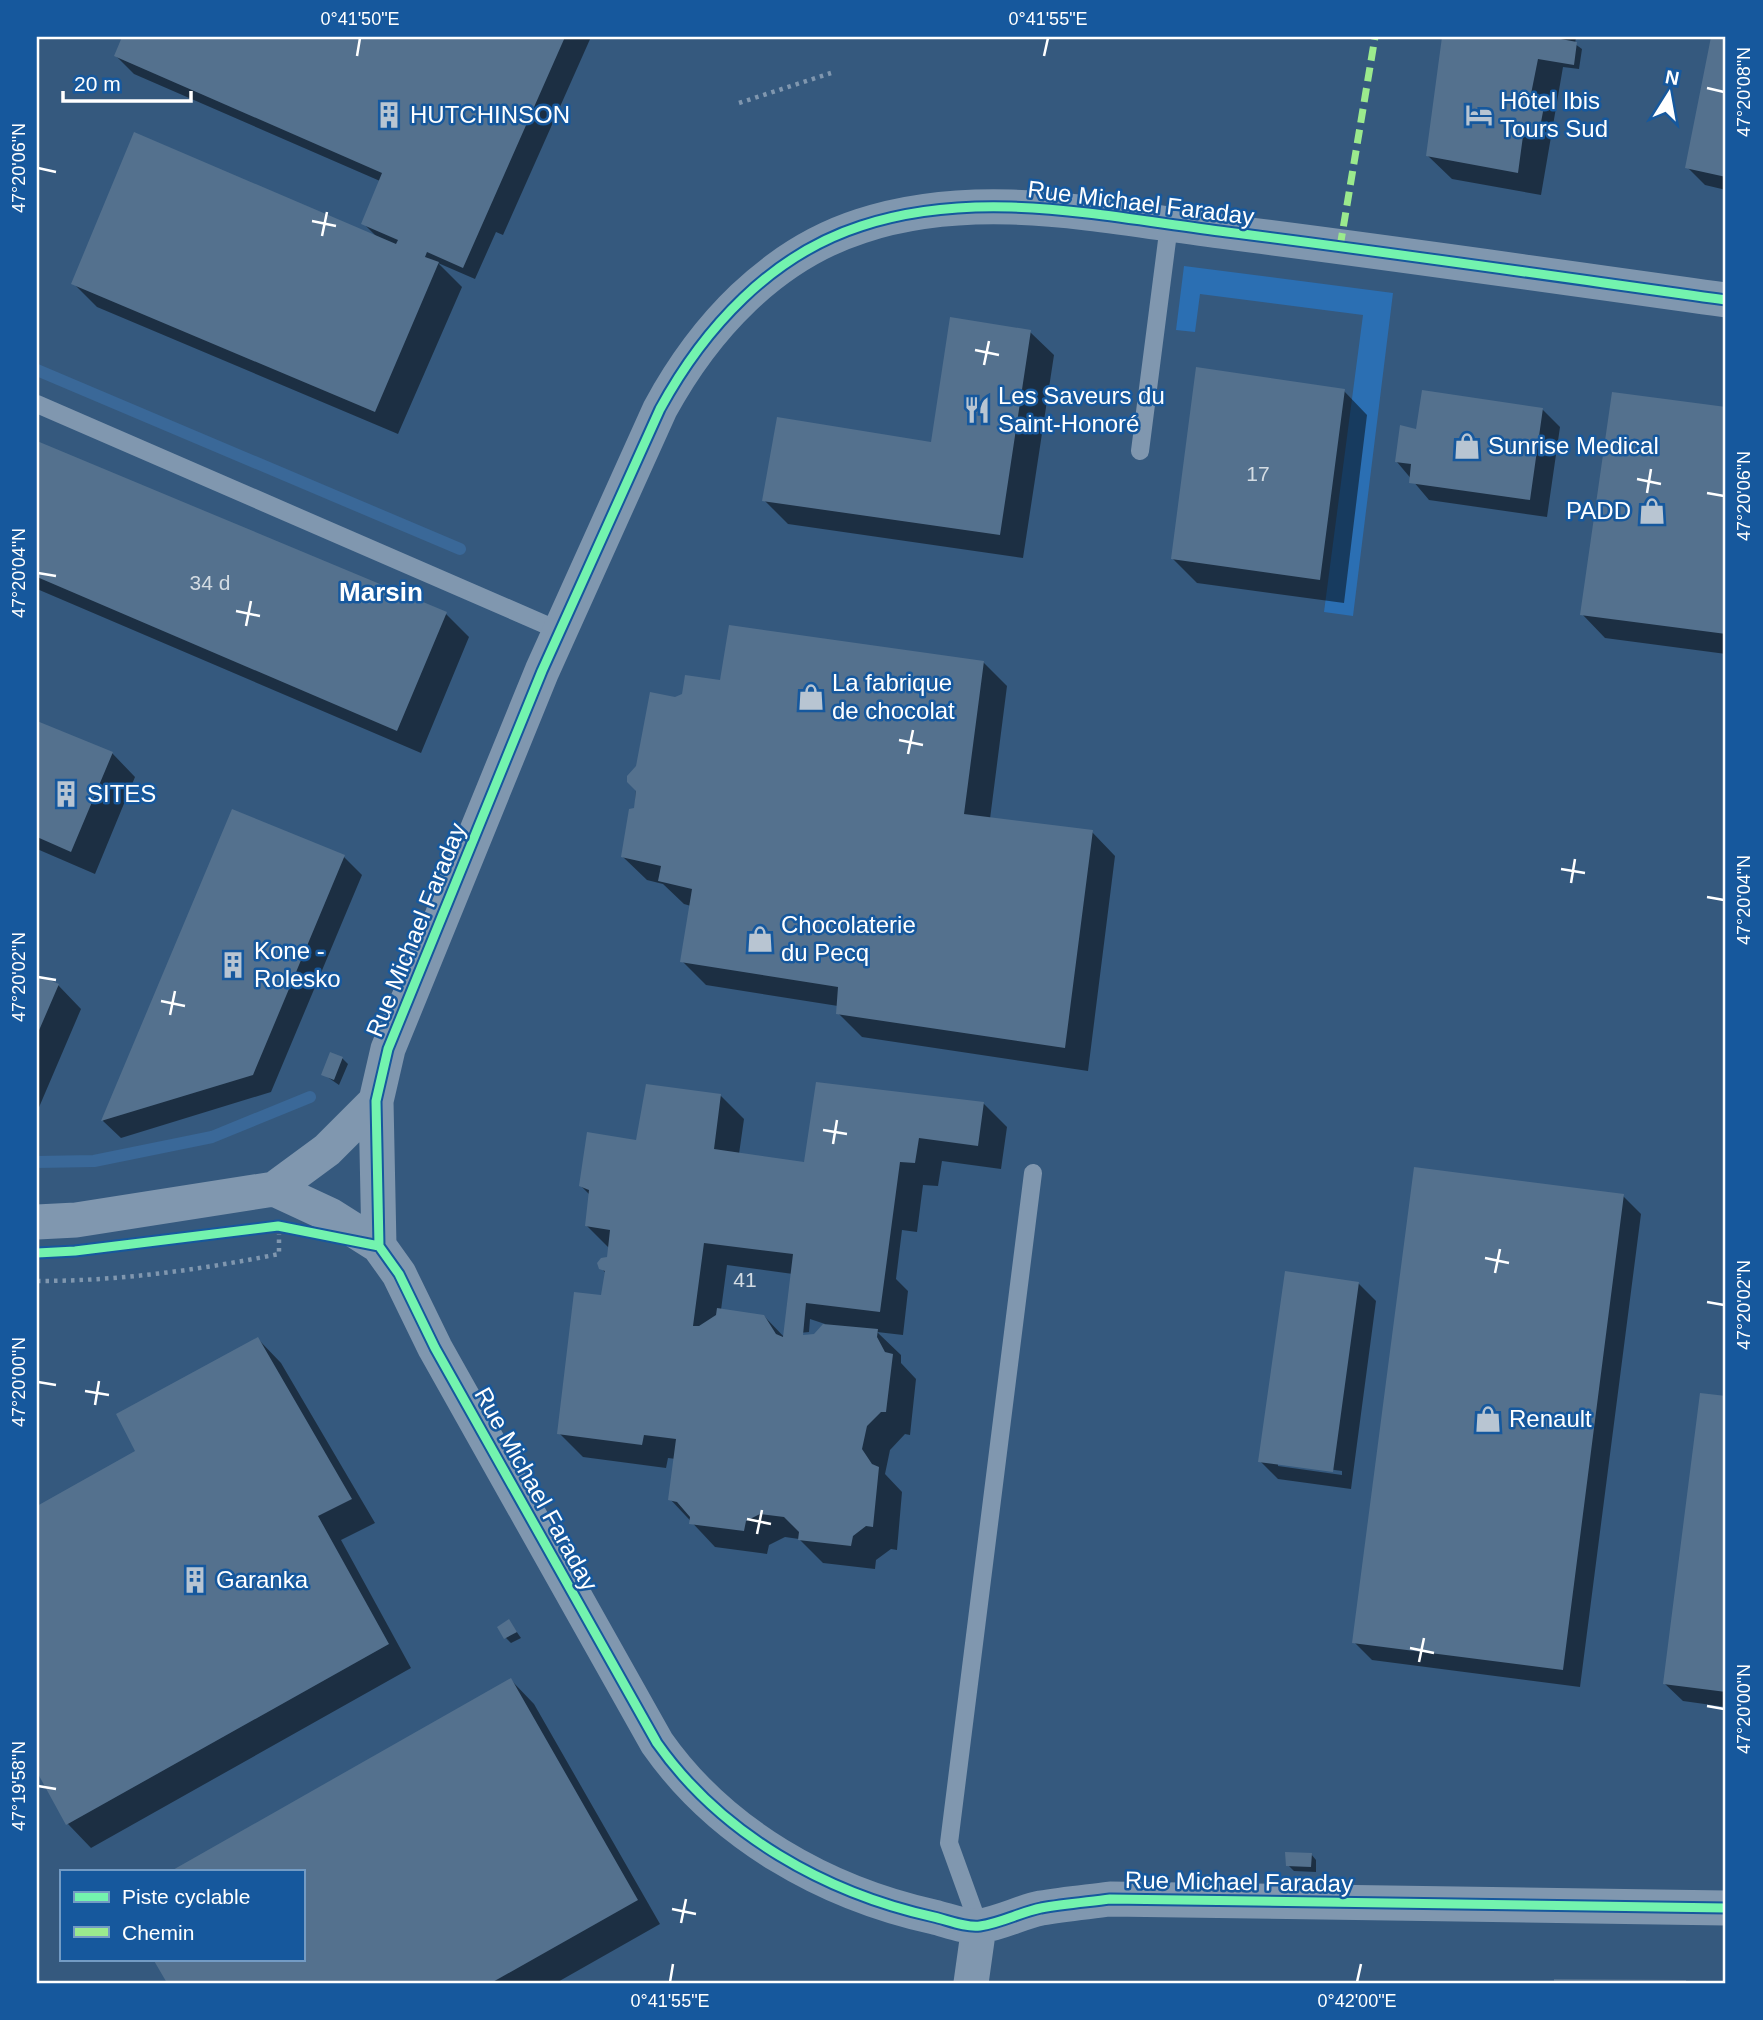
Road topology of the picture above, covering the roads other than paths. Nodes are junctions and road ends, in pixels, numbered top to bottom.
1 (1169, 225) junction
2 (1726, 300) edge
3 (37, 404) edge
4 (1140, 451) dead end
5 (560, 631) junction
6 (376, 1101) junction
7 (1033, 1173) dead end
8 (274, 1189) junction
9 (37, 1222) edge
10 (379, 1246) junction
11 (1726, 1908) edge
12 (979, 1926) junction
13 (971, 1983) edge

1 - 2 street, Rue Michael Faraday
1 - 4 lane
1 - 5 street, Rue Michael Faraday
3 - 5 lane
5 - 6 street, Rue Michael Faraday
6 - 8 street
6 - 10 street, Rue Michael Faraday
7 - 12 lane
8 - 9 street
8 - 10 street
10 - 12 street, Rue Michael Faraday
11 - 12 street, Rue Michael Faraday
12 - 13 street

